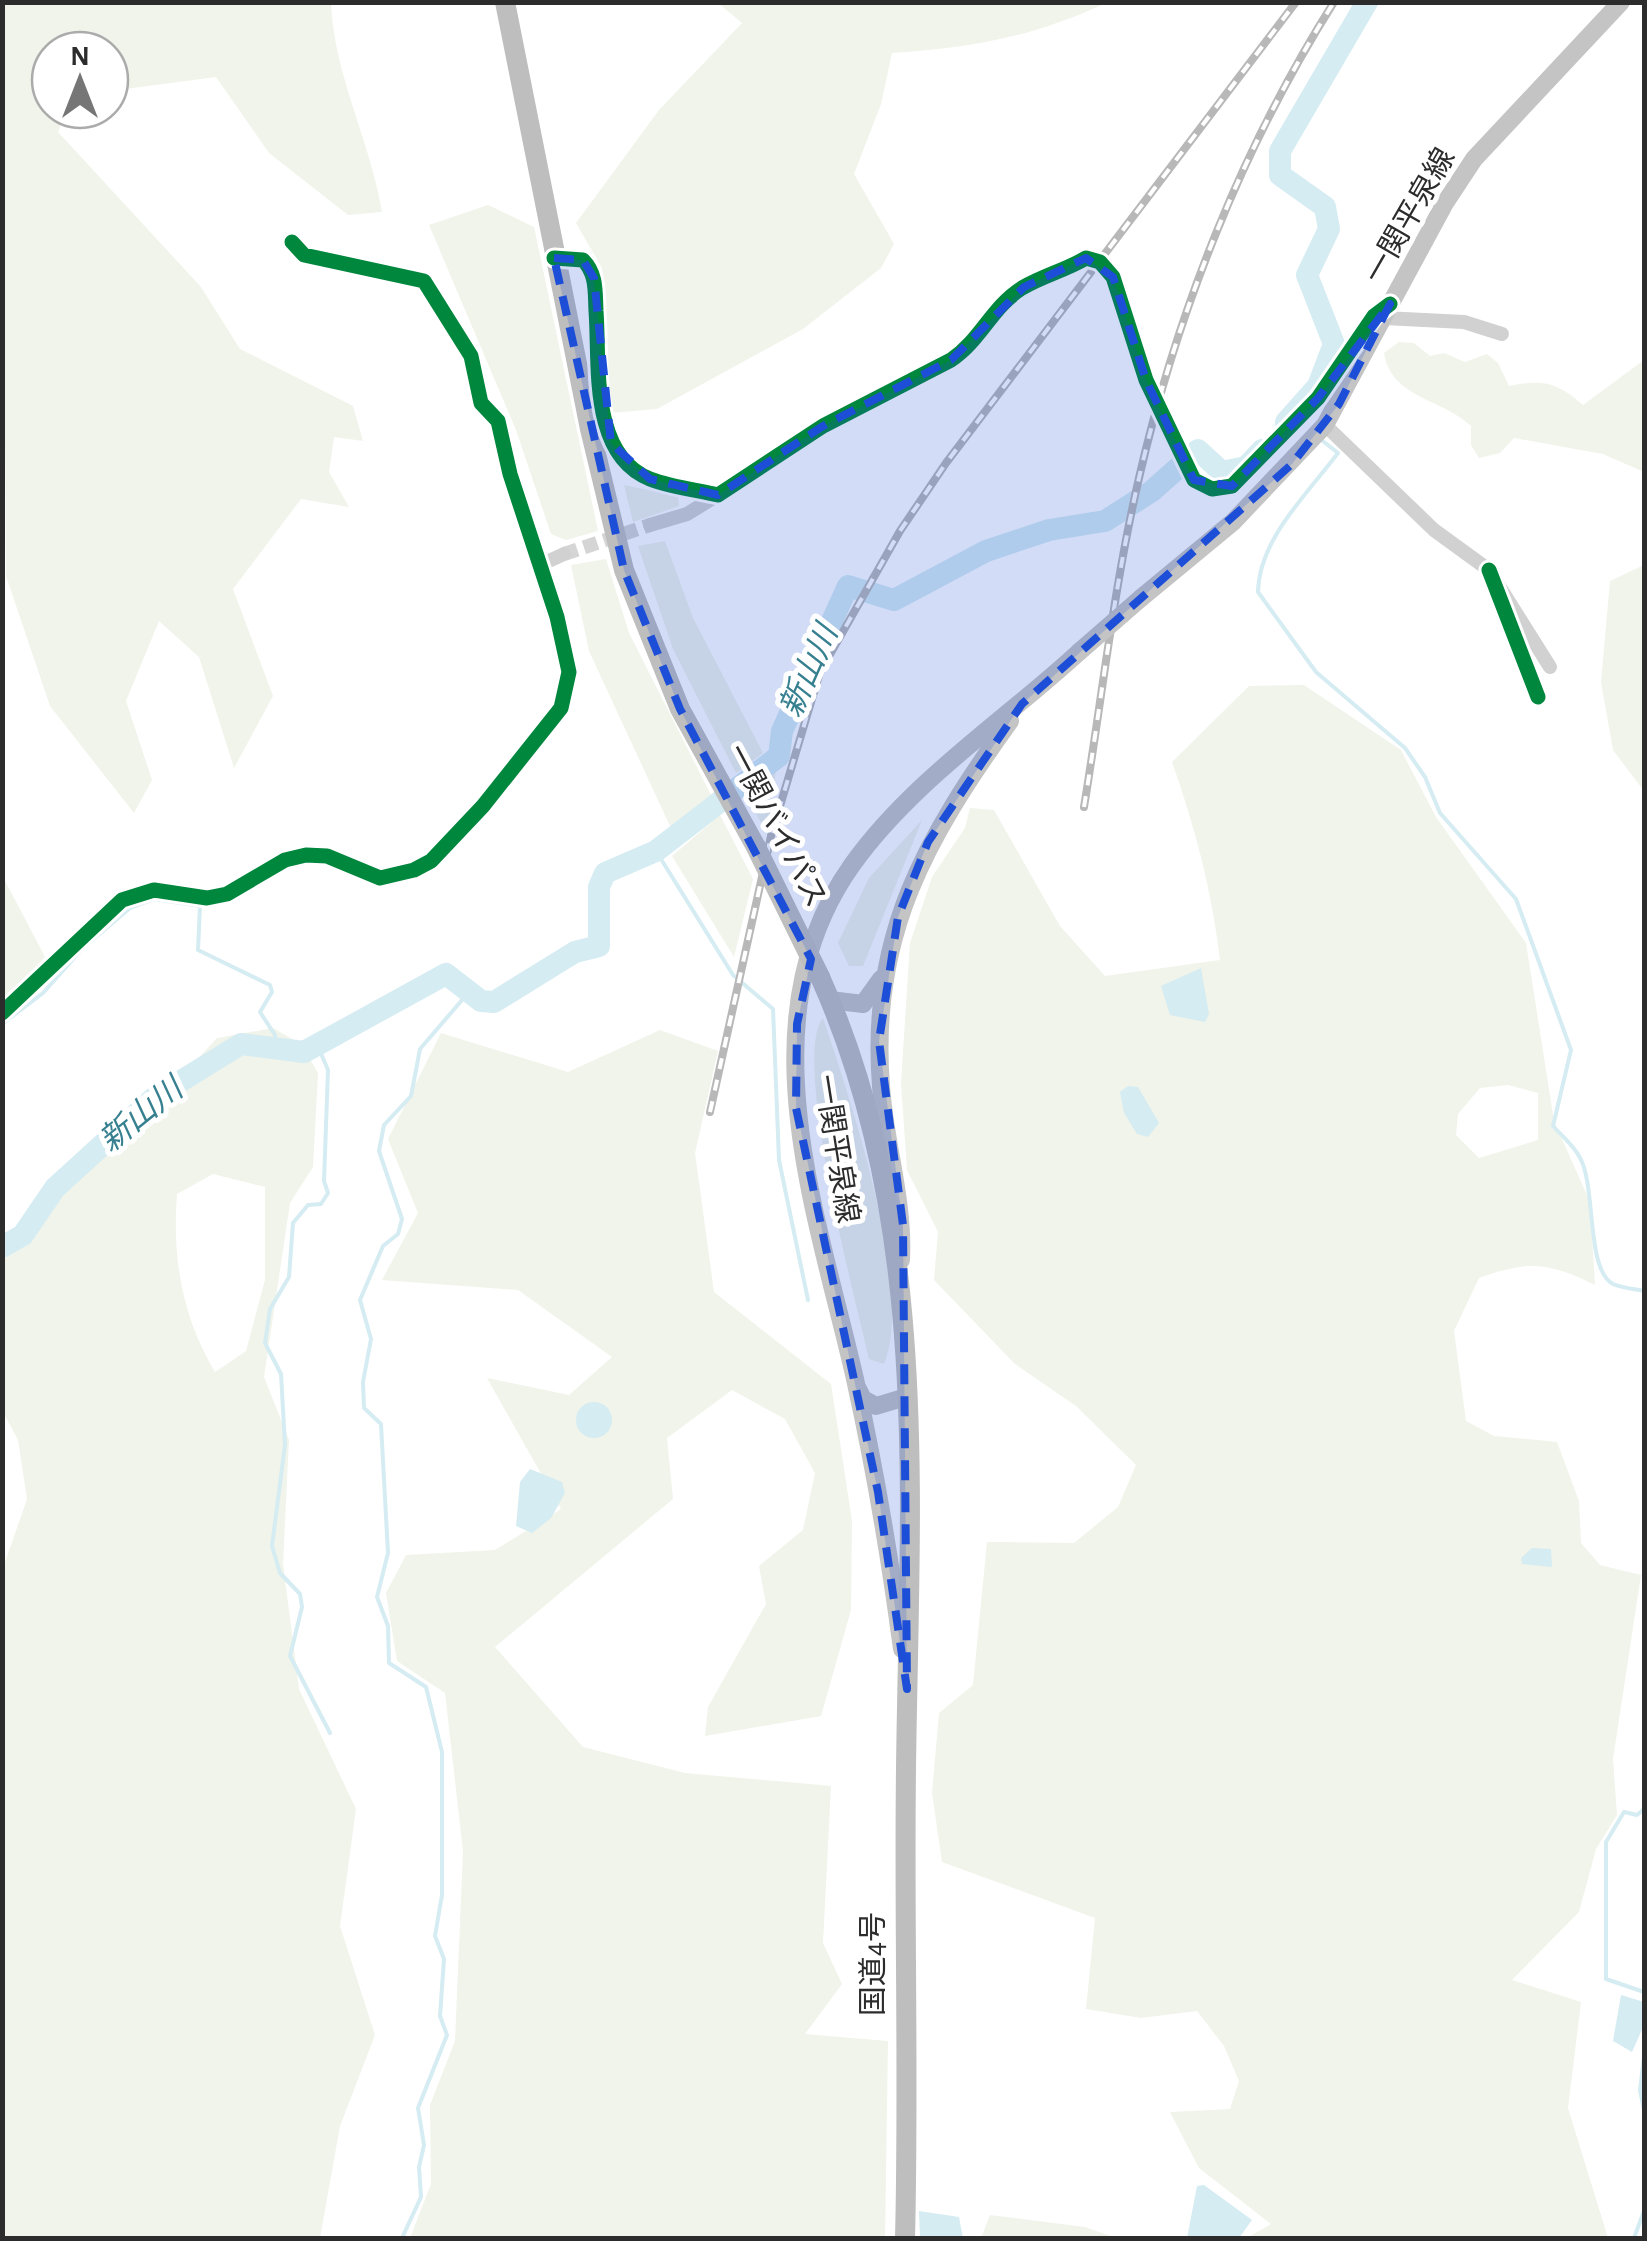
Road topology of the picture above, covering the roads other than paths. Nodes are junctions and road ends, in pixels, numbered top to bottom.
1 (505, 2) edge
2 (1622, 2) edge
3 (292, 242) dead end
4 (554, 258) junction
5 (1387, 311) junction
6 (1502, 334) dead end
7 (1324, 425) junction
8 (718, 495) junction
9 (650, 525) tunnel mouth
10 (564, 554) tunnel mouth
11 (540, 564) junction
12 (1489, 570) junction
13 (1550, 667) dead end
14 (1538, 697) dead end
15 (1022, 704) junction
16 (885, 969) junction
17 (830, 1000) junction
18 (2, 1013) edge
19 (900, 1280) junction
20 (856, 1384) junction
21 (906, 1397) junction
22 (907, 1689) junction
23 (905, 2238) edge

1 - 4 highway, 一関バイパス
2 - 5 main road, 一関平泉線
3 - 11 street
4 - 8 street
4 - 17 highway, 一関バイパス, bridge
5 - 6 street
5 - 7 main road, 一関平泉線
5 - 8 street
7 - 12 street
7 - 15 main road, 一関平泉線, bridge
8 - 9 street
10 - 11 street
11 - 18 street
12 - 13 street
12 - 14 street
15 - 16 main road, 一関平泉線
15 - 20 main road, 一関平泉線
16 - 17 main road, 一関平泉線
16 - 19 main road, 一関平泉線
17 - 19 highway, 一関バイパス
19 - 21 highway, 一関バイパス
20 - 21 main road
20 - 22 main road, 一関平泉線
21 - 22 highway, 一関バイパス
22 - 23 highway, 国道4号

